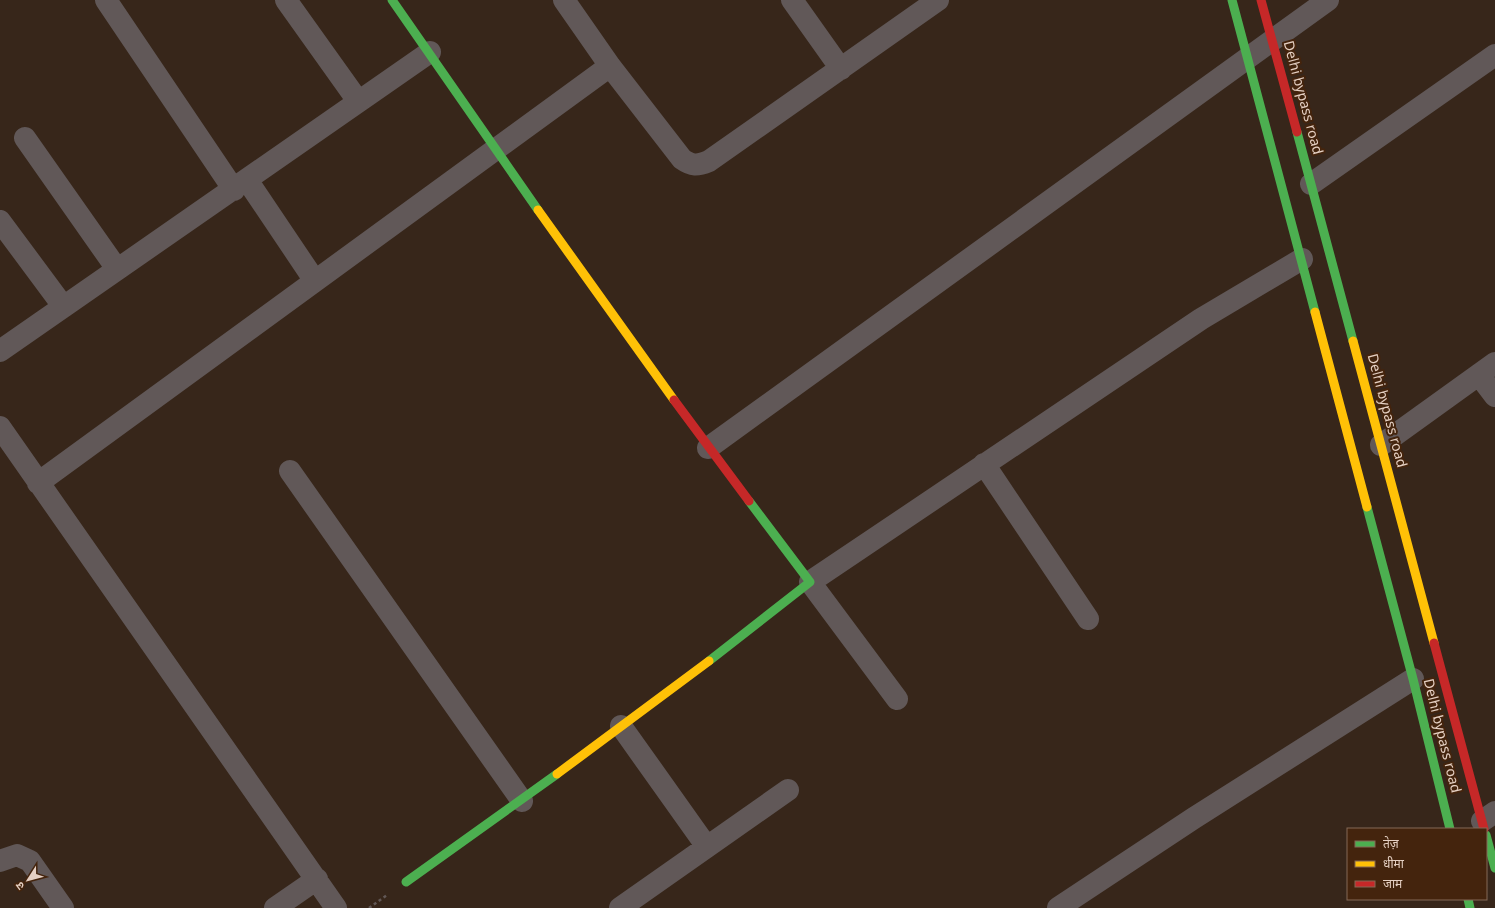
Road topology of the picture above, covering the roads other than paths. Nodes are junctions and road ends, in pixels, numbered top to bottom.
1 (106, 0) edge
2 (286, 0) edge
3 (392, 0) edge
4 (564, 0) edge
5 (792, 0) edge
6 (938, 0) edge
7 (1232, 0) edge
8 (1260, 0) edge
9 (1328, 0) edge
10 (1271, 39) junction
11 (430, 52) junction
12 (1495, 55) edge
13 (1246, 58) junction
14 (610, 66) junction
15 (841, 69) junction
16 (358, 101) junction
17 (25, 138) dead end
18 (494, 150) junction
19 (1310, 184) junction
20 (241, 185) junction
21 (0, 221) edge
22 (1302, 260) junction
23 (117, 269) junction
24 (315, 281) junction
25 (63, 306) junction
26 (0, 351) edge
27 (1487, 369) edge
28 (1495, 396) edge
29 (0, 427) edge
30 (1381, 445) junction
31 (708, 448) junction
32 (984, 464) junction
33 (290, 471) dead end
34 (38, 482) junction
35 (810, 582) junction
36 (1088, 619) dead end
37 (1413, 679) junction
38 (897, 700) dead end
39 (621, 726) junction
40 (788, 790) dead end
41 (522, 800) junction
42 (1487, 824) edge
43 (1450, 828) edge
44 (707, 847) junction
45 (0, 861) edge
46 (1495, 868) edge
47 (317, 879) junction
48 (406, 882) dead end
49 (63, 908) edge
50 (275, 908) edge
51 (336, 908) edge
52 (620, 908) edge
53 (1058, 908) edge

1 - 20 street
2 - 16 street
3 - 11 main road
4 - 14 street
5 - 15 street
6 - 15 street
7 - 13 main road, Delhi bypass road
8 - 10 main road, Delhi bypass road
9 - 10 street
10 - 13 street
10 - 19 main road, Delhi bypass road
11 - 16 street
11 - 18 main road
12 - 19 street
13 - 22 main road, Delhi bypass road
13 - 31 street
14 - 15 street
14 - 18 street
16 - 20 street
17 - 23 street
18 - 24 street
18 - 31 main road
19 - 30 main road, Delhi bypass road
20 - 23 street
20 - 24 street
21 - 25 street
22 - 32 street
22 - 37 main road, Delhi bypass road
23 - 25 street
24 - 34 street
25 - 26 street
27 - 28 street
27 - 30 street
29 - 34 street
30 - 42 main road, Delhi bypass road
31 - 35 main road
32 - 35 street
32 - 36 street
33 - 41 street
34 - 47 street
35 - 38 street
35 - 39 main road
37 - 43 main road, Delhi bypass road
37 - 53 street
39 - 41 main road
39 - 44 street
40 - 44 street
41 - 48 main road
42 - 46 main road, Delhi bypass road
44 - 52 street
45 - 49 street
47 - 50 street
47 - 51 street

